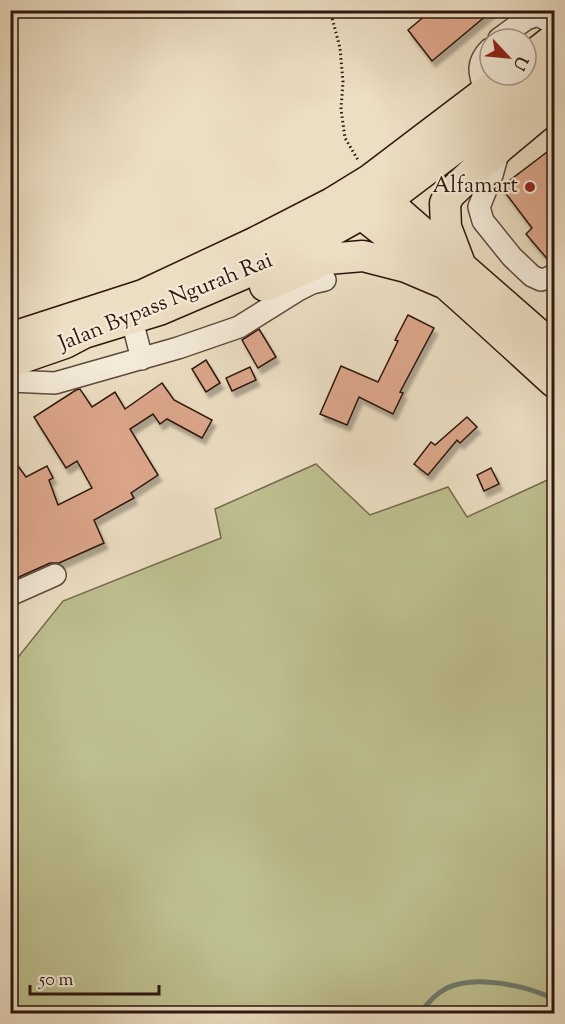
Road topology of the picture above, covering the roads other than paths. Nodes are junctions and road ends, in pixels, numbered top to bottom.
1 (555, 24) edge
2 (516, 27) edge
3 (555, 39) edge
4 (493, 87) edge
5 (546, 90) edge
6 (491, 137) junction
7 (471, 174) junction
8 (365, 195) junction
9 (363, 256) junction
10 (555, 274) edge
11 (454, 275) junction
12 (325, 280) dead end
13 (555, 321) edge
14 (136, 337) junction
15 (10, 338) edge
16 (555, 348) edge
17 (10, 362) edge
18 (10, 381) edge
19 (555, 382) edge
20 (555, 406) edge
21 (55, 575) dead end
22 (10, 595) edge

1 - 2 street
3 - 5 highway, Jalan Bypass Ngurah Rai
4 - 8 highway, Jalan Bypass Ngurah Rai
5 - 6 highway, Jalan Bypass Ngurah Rai
6 - 7 highway
6 - 8 highway, Jalan Bypass Ngurah Rai
6 - 10 street
7 - 11 highway
7 - 13 highway
8 - 11 highway
8 - 14 highway, Jalan Bypass Ngurah Rai
8 - 15 highway, Jalan Bypass Ngurah Rai
9 - 11 highway
9 - 14 highway
9 - 20 highway
11 - 16 highway
11 - 19 highway
12 - 14 street
14 - 17 highway, Jalan Bypass Ngurah Rai
14 - 18 street
21 - 22 street

